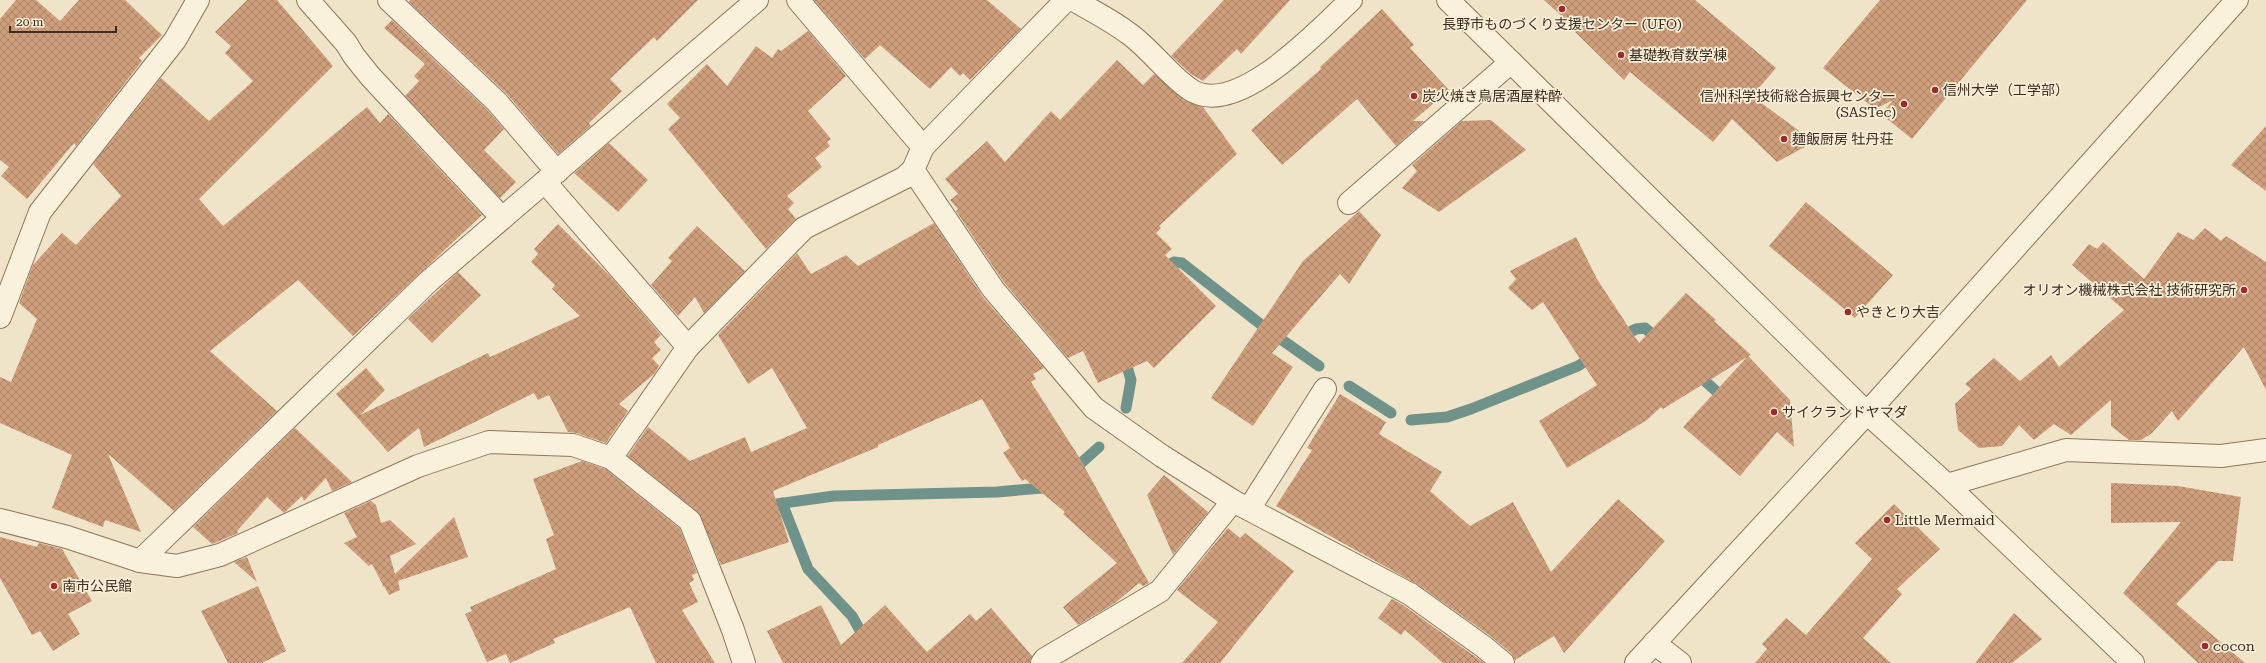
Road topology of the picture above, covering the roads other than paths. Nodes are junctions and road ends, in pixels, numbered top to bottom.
1 (198, 0) edge
2 (308, 0) edge
3 (389, 0) edge
4 (757, 0) edge
5 (798, 0) edge
6 (1066, 0) edge
7 (1074, 0) edge
8 (1351, 0) edge
9 (1448, 0) edge
10 (2237, 0) edge
11 (1512, 62) junction
12 (923, 147) junction
13 (913, 170) junction
14 (551, 177) junction
15 (1349, 203) dead end
16 (502, 218) junction
17 (0, 317) edge
18 (688, 347) junction
19 (1325, 388) dead end
20 (1867, 413) junction
21 (2266, 450) edge
22 (611, 458) junction
23 (1947, 485) junction
24 (1240, 505) junction
25 (0, 520) edge
26 (140, 561) junction
27 (1654, 643) junction
28 (744, 663) edge
29 (1042, 663) edge
30 (1503, 663) edge
31 (1636, 663) edge
32 (1680, 663) edge
33 (2133, 663) edge

1 - 17 street
2 - 16 street
3 - 14 street
4 - 14 street
5 - 12 street
6 - 12 street
7 - 8 street
9 - 11 street
10 - 20 street
11 - 15 street
11 - 20 street
12 - 13 street
13 - 18 street
13 - 24 street
14 - 16 street
14 - 18 street
16 - 26 street
18 - 22 street
19 - 24 street
20 - 23 street
20 - 27 street
21 - 23 street
22 - 26 street
22 - 28 street
23 - 33 street
24 - 29 street
24 - 30 street
25 - 26 street
27 - 31 street
27 - 32 street

